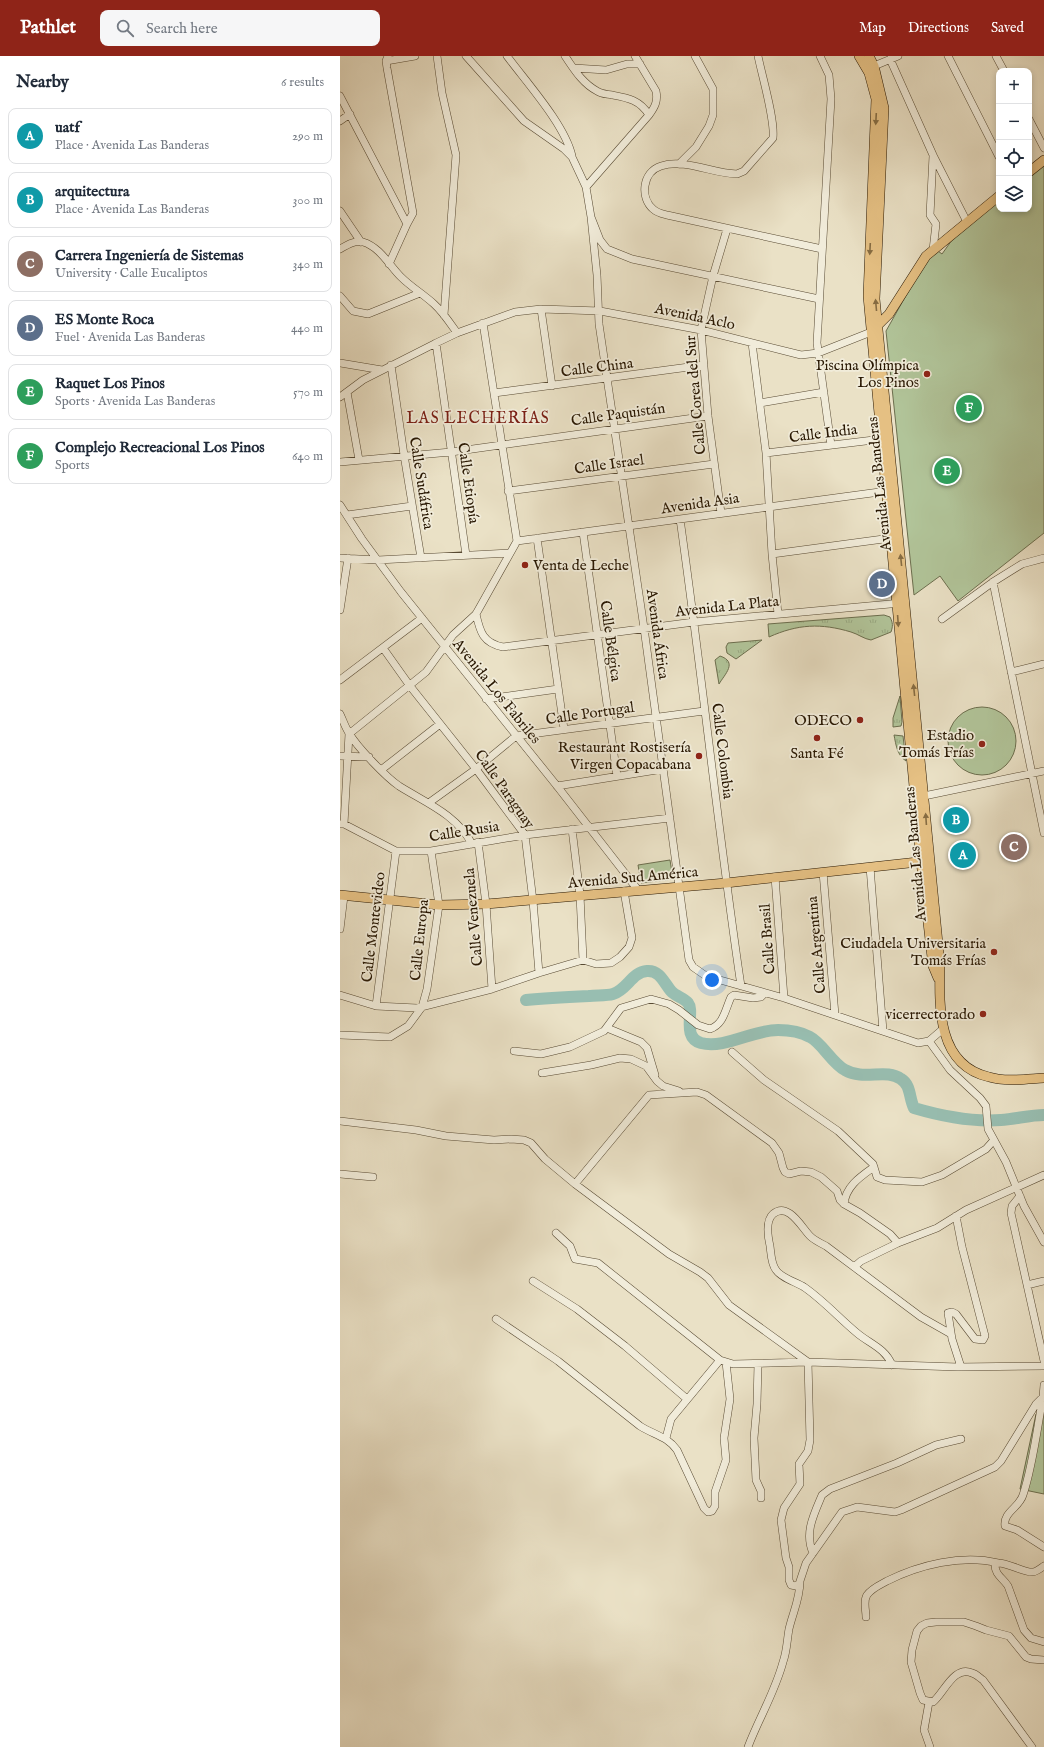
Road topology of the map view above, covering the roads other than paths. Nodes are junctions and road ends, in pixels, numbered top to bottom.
1 (415, 56) edge
2 (437, 56) edge
3 (466, 56) edge
4 (507, 56) edge
5 (565, 56) edge
6 (635, 56) edge
7 (694, 56) edge
8 (758, 56) edge
9 (820, 56) edge
10 (859, 56) edge
11 (869, 56) edge
12 (898, 56) edge
13 (948, 56) edge
14 (996, 56) edge
15 (387, 58) edge
16 (890, 59) junction
17 (640, 64) junction
18 (874, 66) junction
19 (574, 68) junction
20 (1002, 68) edge
21 (340, 96) edge
22 (350, 114) junction
23 (649, 115) junction
24 (340, 121) edge
25 (1032, 125) edge
26 (1044, 148) edge
27 (996, 151) edge
28 (934, 155) junction
29 (572, 157) junction
30 (1044, 160) edge
31 (679, 164) junction
32 (1032, 170) edge
33 (586, 187) junction
34 (996, 198) edge
35 (340, 211) edge
36 (592, 217) junction
37 (967, 222) junction
38 (407, 224) junction
39 (727, 230) junction
40 (354, 232) junction
41 (361, 242) junction
42 (350, 243) junction
43 (340, 249) edge
44 (822, 249) junction
45 (933, 250) junction
46 (389, 264) junction
47 (713, 276) junction
48 (420, 293) junction
49 (340, 296) edge
50 (819, 299) junction
51 (541, 309) junction
52 (600, 311) junction
53 (444, 315) junction
54 (483, 323) junction
55 (874, 328) junction
56 (701, 330) junction
57 (457, 333) junction
58 (436, 343) junction
59 (752, 343) junction
60 (818, 353) junction
61 (340, 363) edge
62 (391, 365) junction
63 (704, 366) junction
64 (382, 370) junction
65 (607, 379) junction
66 (552, 386) junction
67 (347, 392) junction
68 (824, 392) junction
69 (494, 393) junction
70 (340, 397) edge
71 (760, 403) junction
72 (708, 416) junction
73 (615, 428) junction
74 (882, 440) junction
75 (502, 443) junction
76 (830, 445) junction
77 (451, 452) junction
78 (766, 453) junction
79 (404, 455) junction
80 (359, 460) junction
81 (340, 462) edge
82 (714, 464) junction
83 (622, 476) junction
84 (508, 491) junction
85 (887, 491) junction
86 (340, 504) edge
87 (412, 506) junction
88 (770, 507) junction
89 (720, 513) junction
90 (347, 515) junction
91 (680, 519) junction
92 (628, 525) junction
93 (583, 532) junction
94 (537, 538) junction
95 (891, 538) junction
96 (517, 541) junction
97 (510, 553) junction
98 (772, 554) junction
99 (466, 555) junction
100 (344, 558) edge
101 (421, 558) junction
102 (1044, 558) edge
103 (378, 560) junction
104 (993, 582) junction
105 (901, 603) junction
106 (340, 610) edge
107 (476, 614) junction
108 (778, 614) junction
109 (422, 618) junction
110 (942, 619) dead end
111 (694, 622) junction
112 (644, 628) junction
113 (597, 634) junction
114 (551, 640) junction
115 (445, 646) junction
116 (383, 648) junction
117 (1044, 664) edge
118 (1011, 672) junction
119 (340, 680) edge
120 (410, 686) junction
121 (558, 689) junction
122 (486, 699) junction
123 (704, 711) junction
124 (340, 714) edge
125 (656, 717) junction
126 (610, 723) junction
127 (440, 724) junction
128 (564, 729) junction
129 (349, 734) junction
130 (516, 736) junction
131 (344, 756) edge
132 (369, 757) junction
133 (476, 769) junction
134 (663, 769) junction
135 (381, 770) junction
136 (1044, 771) edge
137 (1031, 774) junction
138 (617, 776) junction
139 (557, 786) junction
140 (924, 796) junction
141 (430, 802) junction
142 (670, 818) junction
143 (342, 824) edge
144 (588, 828) junction
145 (572, 829) junction
146 (1044, 833) edge
147 (525, 835) junction
148 (475, 843) junction
149 (431, 850) junction
150 (396, 851) junction
151 (925, 861) junction
152 (870, 867) junction
153 (822, 872) junction
154 (775, 877) junction
155 (726, 883) junction
156 (679, 887) junction
157 (638, 890) junction
158 (624, 891) junction
159 (342, 895) edge
160 (580, 895) junction
161 (390, 900) junction
162 (533, 901) junction
163 (486, 904) junction
164 (439, 905) junction
165 (340, 929) edge
166 (583, 960) junction
167 (539, 973) junction
168 (741, 986) junction
169 (492, 989) junction
170 (765, 993) junction
171 (340, 995) edge
172 (784, 998) junction
173 (376, 1006) junction
174 (422, 1007) junction
175 (835, 1015) junction
176 (607, 1028) junction
177 (943, 1029) junction
178 (884, 1031) junction
179 (340, 1036) edge
180 (929, 1041) junction
181 (514, 1051) dead end
182 (732, 1052) dead end
183 (542, 1073) dead end
184 (1044, 1078) edge
185 (656, 1079) junction
186 (685, 1092) junction
187 (340, 1121) edge
188 (994, 1140) junction
189 (874, 1167) junction
190 (340, 1174) edge
191 (1044, 1175) edge
192 (373, 1177) dead end
193 (575, 1184) junction
194 (1017, 1187) junction
195 (1020, 1196) junction
196 (844, 1204) junction
197 (956, 1216) junction
198 (556, 1233) dead end
199 (1044, 1242) edge
200 (898, 1243) junction
201 (854, 1267) junction
202 (533, 1281) dead end
203 (1044, 1281) edge
204 (1027, 1285) junction
205 (496, 1319) dead end
206 (952, 1334) junction
207 (723, 1361) junction
208 (1044, 1361) edge
209 (808, 1362) junction
210 (758, 1364) junction
211 (892, 1365) junction
212 (1044, 1366) edge
213 (961, 1367) junction
214 (1044, 1385) edge
215 (1043, 1397) edge
216 (687, 1399) junction
217 (666, 1438) junction
218 (961, 1439) dead end
219 (761, 1498) dead end
220 (1044, 1546) edge
221 (813, 1553) junction
222 (998, 1563) junction
223 (1044, 1566) edge
224 (800, 1581) junction
225 (866, 1617) dead end
226 (1044, 1642) edge
227 (1044, 1660) edge
228 (929, 1702) junction
229 (748, 1747) edge
230 (930, 1747) edge
231 (1032, 1747) edge

1 - 15 street
2 - 53 street
3 - 29 street
4 - 29 street
5 - 19 street
6 - 17 street
7 - 31 street
8 - 31 street
9 - 44 street
10 -> 55 main road, Avenida Las Banderas
11 - 18 main road, Avenida Las Banderas
12 - 16 street
13 - 27 street
14 - 20 street
15 - 38 street
16 - 18 street
16 - 28 street
17 - 19 street
17 - 23 street
55 -> 18 main road, Avenida Las Banderas
19 - 23 street
21 - 22 street
22 - 24 street
22 - 38 street
23 - 33 street
25 - 26 street
28 - 37 street
28 - 45 street
29 - 33 street
30 - 32 main road
31 - 39 street
33 - 36 street
34 - 37 main road, Avenida Aclo
35 - 40 street
36 - 47 street
36 - 52 street, Avenida África
37 - 45 main road, Avenida Aclo
38 - 46 street
39 - 44 street
39 - 47 street, Calle Corea del Sur
40 - 41 street
40 - 42 street
41 - 42 street
41 - 46 street
42 - 43 street
44 - 50 street
45 - 55 main road, Avenida Aclo
46 - 48 street
47 - 50 street
47 - 56 street, Calle Corea del Sur
48 - 49 street
48 - 53 street
50 - 60 street
51 - 52 street, Avenida Aclo
51 - 54 street, Avenida Aclo
51 - 66 street
52 - 56 street, Avenida Aclo
52 - 65 street, Avenida África
53 - 57 street
54 - 57 street, Avenida Aclo
54 - 69 street
55 - 60 street, Avenida Aclo
55 - 74 main road, Avenida Las Banderas
105 -> 55 main road, Avenida Las Banderas
56 - 59 street, Avenida Aclo
56 - 63 street, Calle Corea del Sur
57 - 58 street, Avenida Aclo
58 - 62 street, Avenida Aclo
58 - 77 street, Calle Etiopía
59 - 60 street, Avenida Aclo
59 - 71 street
60 - 68 street
61 - 64 street
62 - 64 street, Avenida Aclo
62 - 79 street, Calle Sudáfrica
63 - 65 street, Calle China
63 - 72 street, Calle Corea del Sur
64 - 67 street, Avenida Aclo
65 - 66 street, Calle China
65 - 73 street, Avenida África
66 - 69 street, Calle China
67 - 70 street, Avenida Aclo
67 - 80 street
68 - 71 street
68 - 76 street
69 - 75 street
71 - 78 street
72 - 73 street, Calle Paquistán
72 - 82 street, Calle Corea del Sur
73 - 75 street, Calle Paquistán
73 - 83 street, Avenida África
74 - 76 street, Calle India
74 - 85 main road, Avenida Las Banderas
75 - 77 street, Calle Paquistán
75 - 84 street
76 - 78 street, Calle India
77 - 79 street, Calle Paquistán
77 - 99 street, Calle Etiopía
78 - 88 street
79 - 80 street, Calle Paquistán
79 - 87 street, Calle Sudáfrica
80 - 81 street, Calle Paquistán
82 - 83 street, Calle Israel
82 - 89 street, Calle Corea del Sur
83 - 84 street, Calle Israel
83 - 92 street, Avenida África
84 - 96 street
85 - 88 street, Avenida Asia
85 - 95 main road, Avenida Las Banderas
86 - 90 street, Avenida Los Fabriles
87 - 90 street
87 - 101 street, Calle Sudáfrica
88 - 89 street, Avenida Asia
88 - 98 street
89 - 91 street, Avenida Asia
90 - 103 street, Avenida Los Fabriles
91 - 92 street, Avenida Asia
91 - 111 street, Calle Colombia
92 - 93 street, Avenida Asia
92 - 112 street, Avenida África
93 - 94 street, Avenida Asia
93 - 113 street, Calle Bélgica
94 - 96 street, Avenida Asia
94 - 114 street
95 - 98 street
95 - 105 main road, Avenida Las Banderas
96 - 97 street
97 - 99 street
97 - 107 street
98 - 108 street
99 - 101 street
100 - 103 street
100 - 106 street
101 - 103 street
102 - 104 street
103 - 109 street, Avenida Los Fabriles
104 - 110 street
104 - 118 street
105 - 108 street, Avenida La Plata
140 -> 105 main road, Avenida Las Banderas
105 -> 151 main road, Avenida Las Banderas
107 - 114 street, Avenida La Plata
107 - 115 street
108 - 111 street, Avenida La Plata
109 - 115 street, Avenida Los Fabriles
109 - 116 street
111 - 112 street, Avenida La Plata
111 - 123 street, Calle Colombia
112 - 113 street, Avenida La Plata
112 - 125 street, Avenida África
113 - 114 street, Avenida La Plata
113 - 126 street, Calle Bélgica
114 - 121 street
115 - 120 street
115 - 122 street, Avenida Los Fabriles
116 - 119 street
116 - 120 street, Calle Paraguay
117 - 118 street
118 - 137 street
120 - 127 street, Calle Paraguay
120 - 129 street
121 - 122 street
121 - 128 street
122 - 130 street, Avenida Los Fabriles
123 - 125 street, Calle Portugal
123 - 155 street, Calle Colombia
124 - 129 street
125 - 126 street, Calle Portugal
125 - 134 street, Avenida África
126 - 128 street, Calle Portugal
126 - 138 street, Calle Bélgica
127 - 133 street, Calle Paraguay
127 - 135 street
128 - 130 street, Calle Portugal
129 - 131 street
129 - 132 street
130 - 133 street
130 - 139 street, Avenida Los Fabriles
131 - 132 street
131 - 143 street
132 - 135 street
133 - 141 street
133 - 147 street, Calle Paraguay
134 - 138 street
134 - 142 street, Avenida África
135 - 141 street
136 - 137 street
137 - 140 street
137 - 146 street
138 - 139 street
139 - 144 street, Avenida Los Fabriles
151 -> 140 main road, Avenida Las Banderas
141 - 148 street
142 - 144 street, Calle Rusia
142 - 156 street, Avenida África
143 - 150 street, Calle Rusia
144 - 145 street, Calle Rusia
144 - 157 street, Avenida Los Fabriles
145 - 147 street, Calle Rusia
145 - 160 street
147 - 148 street, Calle Rusia
147 - 162 street, Calle Paraguay
148 - 149 street, Calle Rusia
148 - 163 street, Calle Venezuela
149 - 150 street, Calle Rusia
149 - 164 street, Calle Europa
150 - 161 street, Calle Montevideo
151 - 152 main road, Avenida Sud América
151 - 177 main road, Avenida Las Banderas
152 - 153 main road, Avenida Sud América
152 - 178 street
153 - 154 main road, Avenida Sud América
153 - 175 street, Calle Argentina
154 - 155 main road, Avenida Sud América
154 - 172 street, Calle Brasil
155 - 156 main road, Avenida Sud América
155 - 168 street, Calle Colombia
156 - 157 main road, Avenida Sud América
156 - 168 street, Avenida África
157 - 158 main road, Avenida Sud América
158 - 160 main road, Avenida Sud América
158 - 166 street
159 - 161 main road, Avenida Sud América
159 - 165 street
160 - 162 main road, Avenida Sud América
160 - 166 street
161 - 164 main road, Avenida Sud América
161 - 173 street, Calle Montevideo
162 - 163 main road, Avenida Sud América
162 - 167 street, Calle Paraguay
163 - 164 main road, Avenida Sud América
163 - 169 street, Calle Venezuela
164 - 174 street, Calle Europa
166 - 167 street
167 - 169 street
168 - 170 street
169 - 174 street
170 - 172 street
170 - 176 street
171 - 173 street
172 - 175 street
173 - 174 street
174 - 179 street, Calle Europa
175 - 178 street
176 - 181 street
176 - 185 street
177 - 180 street
177 - 184 main road, Avenida Las Banderas
178 - 180 street
180 - 188 street
182 - 189 street
183 - 185 street
185 - 186 street
186 - 193 street
186 - 196 street
187 - 193 street
188 - 189 street
188 - 194 street
189 - 196 street
190 - 192 street
191 - 194 street
193 - 209 street
194 - 195 street
194 - 197 street
195 - 199 street
195 - 204 street
196 - 200 street
197 - 200 street
197 - 206 street
198 - 207 street
200 - 201 street
201 - 206 street
201 - 211 street
202 - 216 street
203 - 204 street
204 - 208 street
205 - 217 street
206 - 213 street
207 - 210 street
207 - 216 street
207 - 217 street
209 - 210 street
209 - 211 street
209 - 224 street
210 - 219 street
211 - 213 street
212 - 213 street
214 - 215 street
215 - 220 street
215 - 221 street
216 - 217 street
218 - 221 street
221 - 224 street
222 - 223 street
222 - 225 street
222 - 226 street
224 - 229 street
227 - 228 street
228 - 230 street
228 - 231 street

